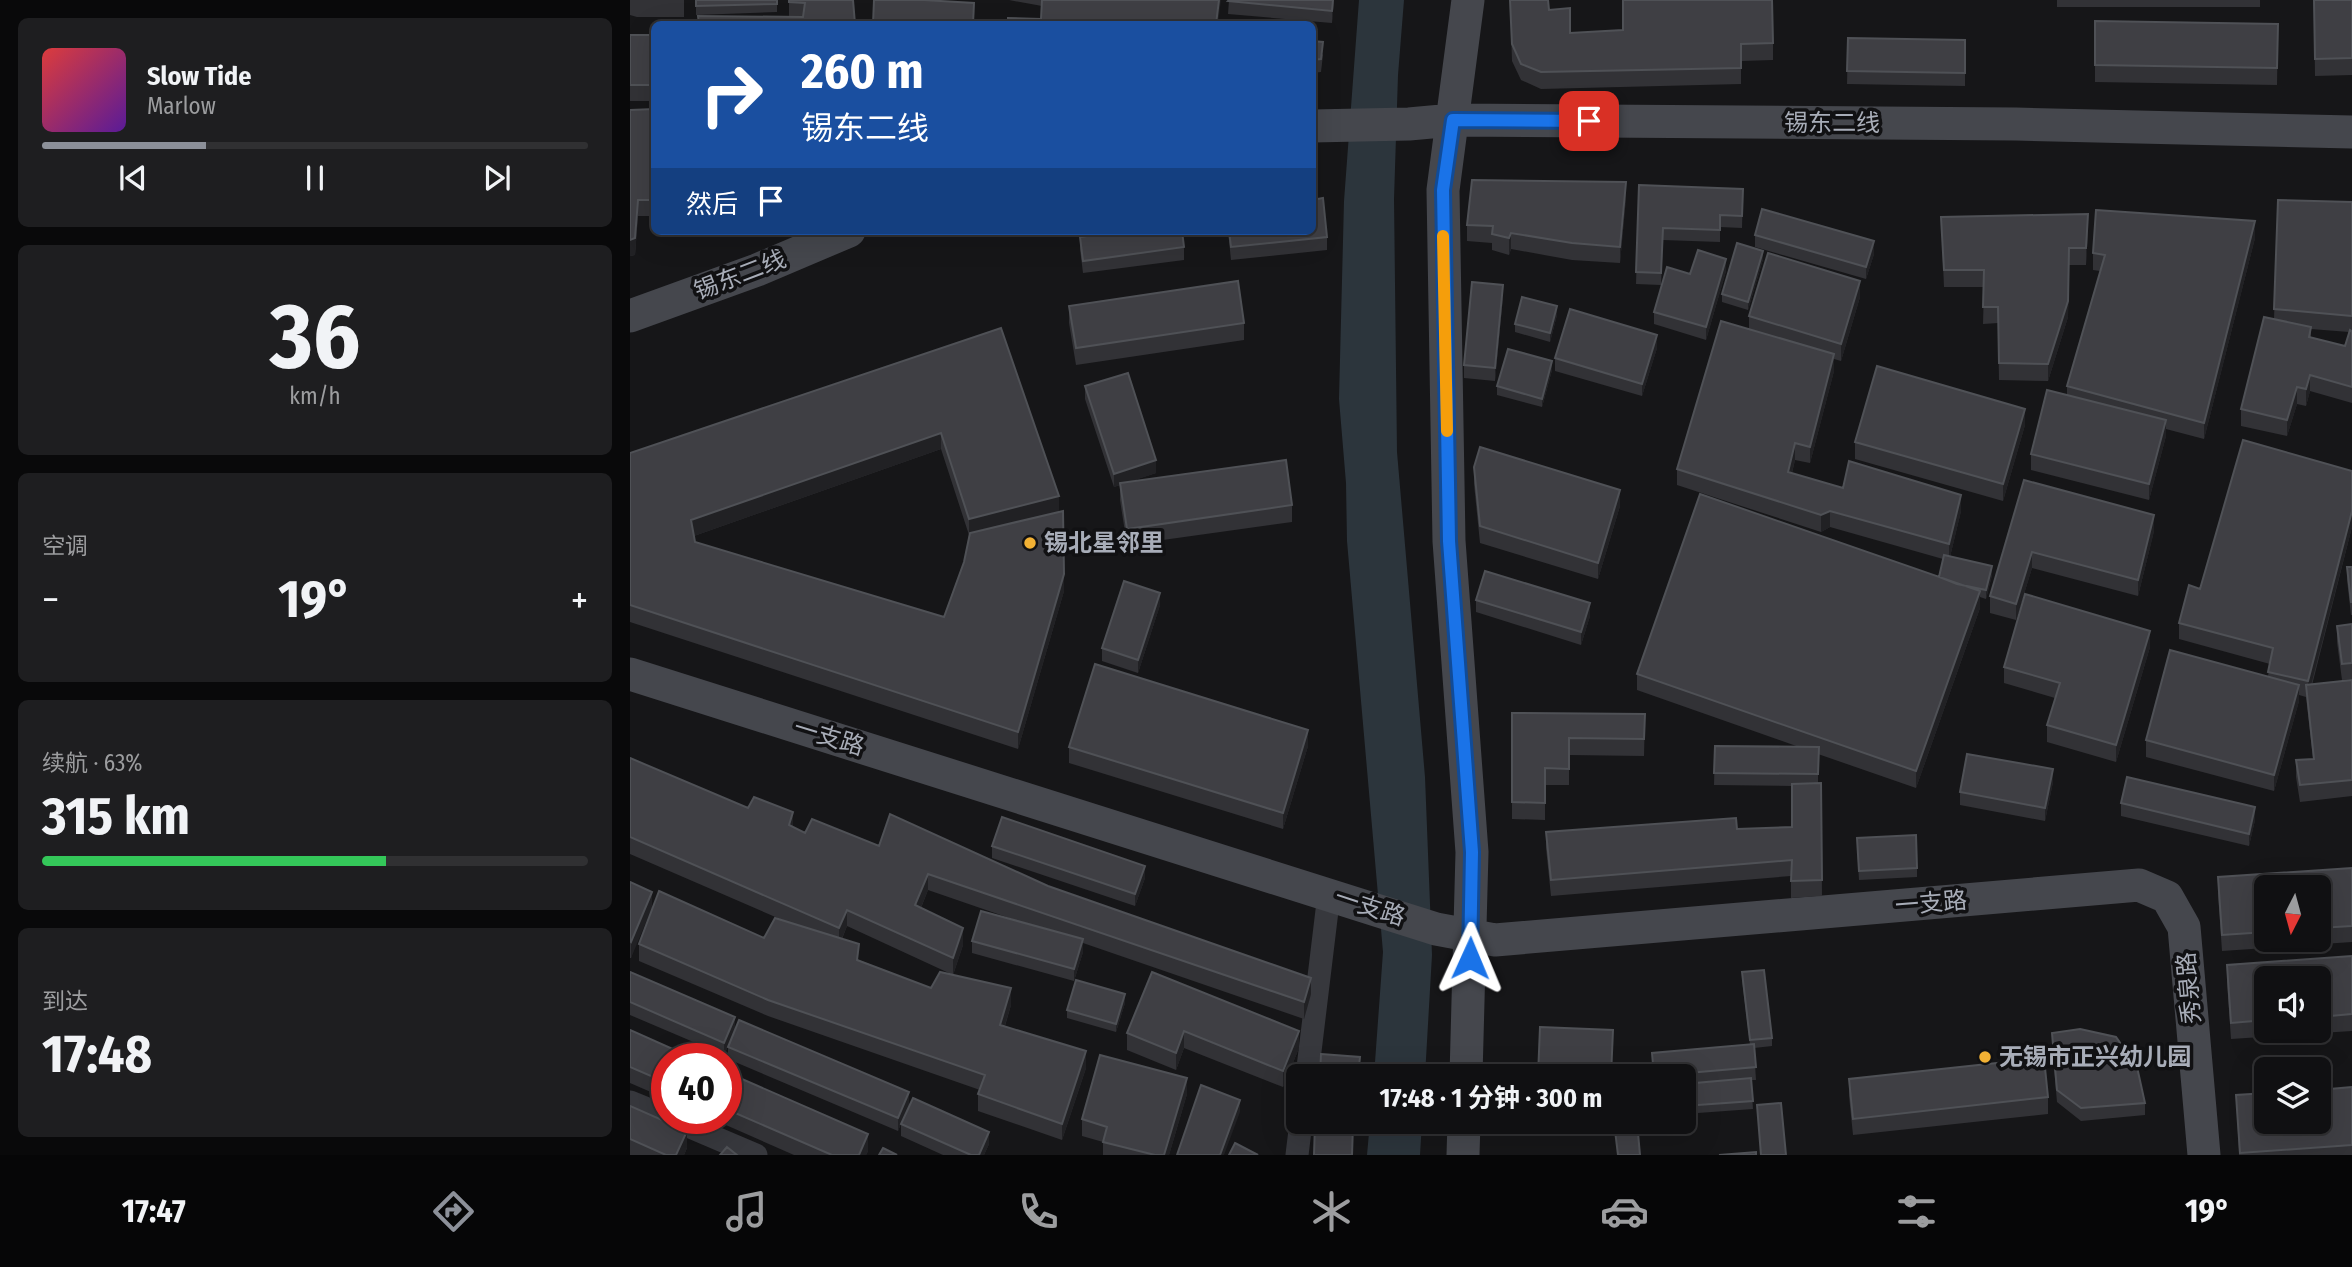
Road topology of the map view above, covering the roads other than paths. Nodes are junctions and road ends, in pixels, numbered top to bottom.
1 (1468, 0) edge
2 (1453, 120) junction
3 (1327, 126) edge
4 (2352, 132) edge
5 (840, 235) edge
6 (630, 316) edge
7 (630, 674) edge
8 (2139, 885) joint
9 (1341, 897) junction
10 (1470, 936) junction
11 (1309, 1064) edge
12 (1466, 1064) edge
13 (630, 1102) edge
14 (651, 1111) edge
15 (706, 1134) edge
16 (1300, 1134) edge
17 (1464, 1134) edge
18 (756, 1155) edge
19 (1297, 1155) edge
20 (1463, 1155) edge
21 (2204, 1155) edge

1 - 2 street
2 - 3 street, 锡东二线
2 - 4 street, 锡东二线
2 - 10 street
5 - 6 street, 锡东二线
7 - 9 street, 一支路
8 - 10 street, 一支路
8 - 21 street, 秀泉路
9 - 10 street, 一支路
9 - 11 street
10 - 12 street
13 - 14 street
15 - 18 street
16 - 19 street
17 - 20 street

